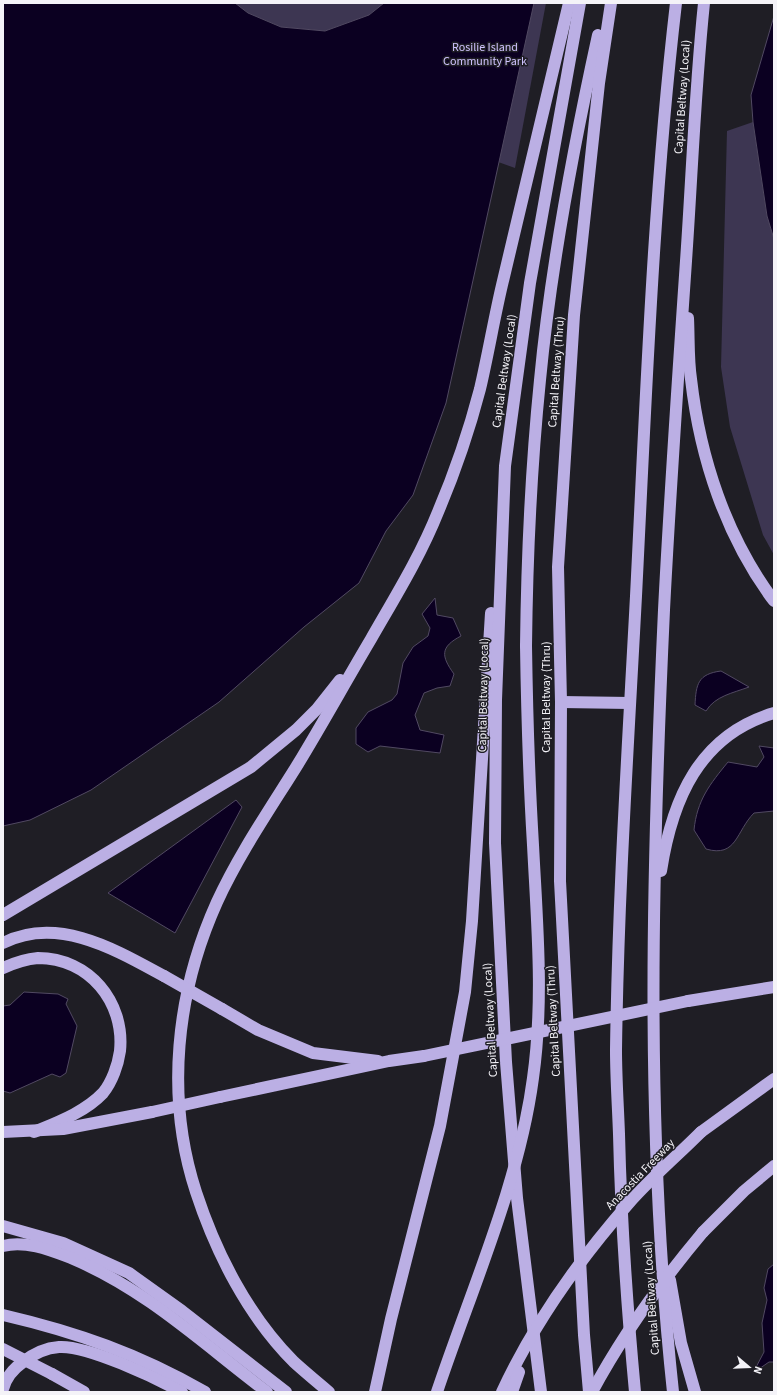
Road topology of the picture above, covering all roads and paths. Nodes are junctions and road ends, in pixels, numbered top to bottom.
1 (569, 3) edge
2 (580, 3) edge
3 (606, 3) edge
4 (611, 3) edge
5 (676, 3) edge
6 (704, 3) edge
7 (686, 260) junction
8 (505, 466) junction
9 (774, 601) edge
10 (373, 636) junction
11 (561, 702) junction
12 (630, 703) junction
13 (774, 713) edge
14 (24, 903) junction
15 (3, 915) edge
16 (3, 919) edge
17 (654, 926) junction
18 (3, 943) edge
19 (3, 968) edge
20 (773, 986) edge
21 (389, 1061) junction
22 (774, 1079) edge
23 (3, 1132) edge
24 (34, 1132) junction
25 (774, 1166) edge
26 (659, 1212) junction
27 (3, 1226) edge
28 (3, 1246) edge
29 (3, 1315) edge
30 (535, 1329) junction
31 (3, 1350) edge
32 (3, 1388) edge
33 (84, 1392) edge
34 (182, 1392) edge
35 (205, 1392) edge
36 (267, 1392) edge
37 (286, 1392) edge
38 (329, 1392) edge
39 (375, 1392) edge
40 (437, 1392) edge
41 (502, 1392) edge
42 (512, 1392) edge
43 (541, 1392) edge
44 (590, 1392) edge
45 (635, 1392) edge
46 (673, 1392) edge
47 (695, 1392) edge

1 - 10 highway
2 - 8 highway, Capital Beltway (Local)
3 - 40 highway, bridge
4 - 11 highway, Capital Beltway (Thru)
5 - 12 highway
6 - 7 highway, Capital Beltway (Local)
7 - 9 highway
7 - 17 highway, Capital Beltway (Local)
8 - 39 highway
8 - 43 highway, Capital Beltway (Local)
10 - 14 highway
10 - 38 highway
11 - 12 highway
11 - 44 highway, Capital Beltway (Thru)
12 - 45 highway
13 - 17 highway
14 - 15 highway
14 - 16 highway
17 - 26 highway, Capital Beltway (Local)
18 - 21 highway, bridge
19 - 24 highway
20 - 21 highway, bridge
21 - 24 highway, bridge
22 - 30 highway, Anacostia Freeway, bridge
23 - 24 highway
25 - 44 highway, bridge
26 - 46 highway, Capital Beltway (Local)
26 - 47 highway
27 - 37 highway
28 - 36 highway
29 - 35 highway
30 - 41 highway, bridge
30 - 42 highway, bridge
31 - 33 highway, bridge
32 - 34 highway

